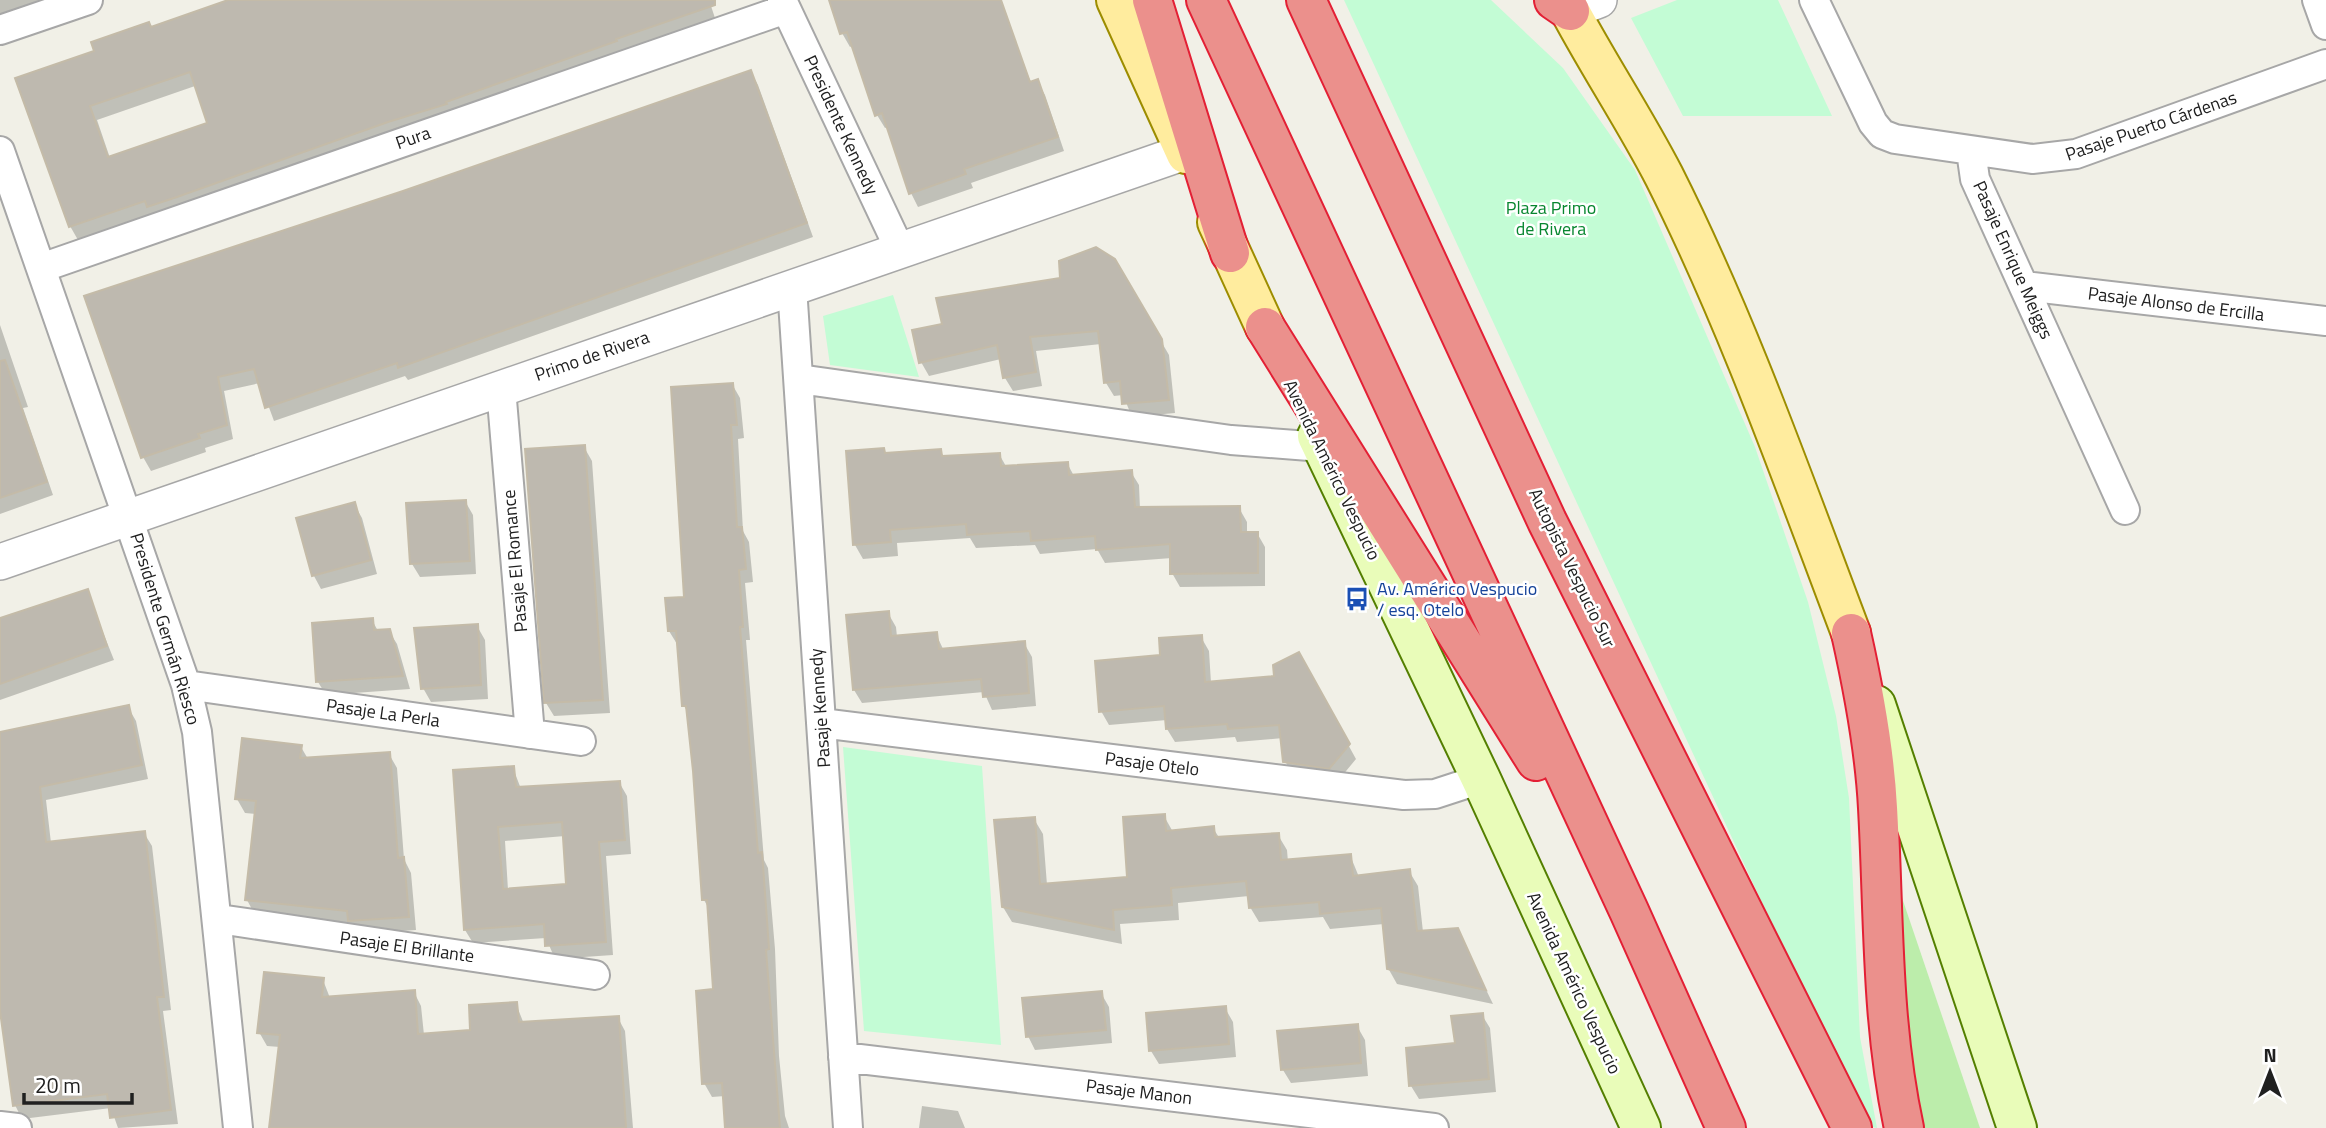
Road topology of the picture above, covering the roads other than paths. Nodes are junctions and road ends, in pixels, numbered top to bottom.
1 (88, 0) edge
2 (1116, 0) edge
3 (1152, 0) edge
4 (1206, 0) edge
5 (1306, 0) edge
6 (1814, 0) edge
7 (2317, 0) edge
8 (1572, 3) edge
9 (784, 4) edge
10 (2326, 25) edge
11 (0, 30) edge
12 (2326, 64) edge
13 (0, 151) edge
14 (1971, 151) junction
15 (1185, 152) junction
16 (900, 250) junction
17 (1230, 253) junction
18 (41, 268) junction
19 (2025, 286) junction
20 (792, 287) junction
21 (2326, 321) edge
22 (1265, 327) junction
23 (799, 379) junction
24 (501, 388) junction
25 (1322, 447) junction
26 (2125, 510) dead end
27 (130, 517) junction
28 (0, 562) edge
29 (1851, 634) junction
30 (186, 685) junction
31 (821, 723) junction
32 (530, 734) junction
33 (581, 741) dead end
34 (1481, 779) junction
35 (1629, 911) junction
36 (219, 919) junction
37 (595, 975) dead end
38 (844, 1057) junction
39 (0, 1126) edge
40 (17, 1128) edge
41 (238, 1128) edge
42 (848, 1128) edge
43 (1434, 1128) edge
44 (1641, 1128) edge
45 (1726, 1128) edge
46 (1852, 1128) edge
47 (1904, 1128) edge
48 (2017, 1128) edge

1 - 11 street
2 - 15 main road, Avenida Américo Vespucio
3 - 17 highway
4 - 35 highway
5 - 46 highway, Autopista Vespucio Sur
6 - 14 street
7 - 10 street
8 - 29 main road
9 - 16 street, Presidente Kennedy
9 - 18 street, Pura
12 - 14 street, Pasaje Puerto Cárdenas
13 - 18 street, Presidente Germán Riesco
14 - 19 street, Pasaje Enrique Meiggs
15 - 16 street, Primo de Rivera
15 - 17 main road, Avenida Américo Vespucio
16 - 20 street, Primo de Rivera
17 - 22 main road, Avenida Américo Vespucio
18 - 27 street, Presidente Germán Riesco
19 - 21 street, Pasaje Alonso de Ercilla
19 - 26 street, Pasaje Enrique Meiggs
20 - 23 street, Pasaje Kennedy
20 - 24 street, Primo de Rivera
22 - 25 main road, Avenida Américo Vespucio
22 - 35 highway
23 - 25 street
23 - 31 street, Pasaje Kennedy
24 - 27 street, Primo de Rivera
24 - 32 street, Pasaje El Romance
25 - 34 main road, Avenida Américo Vespucio
27 - 28 street, Primo de Rivera
27 - 30 street, Presidente Germán Riesco
29 - 47 highway
29 - 48 main road
30 - 32 street, Pasaje La Perla
30 - 36 street, Presidente Germán Riesco
31 - 34 street, Pasaje Otelo
31 - 38 street, Pasaje Kennedy
32 - 33 street, Pasaje La Perla
34 - 44 main road, Avenida Américo Vespucio
35 - 45 highway
36 - 37 street, Pasaje El Brillante
36 - 41 street, Presidente Germán Riesco
38 - 42 street, Pasaje Kennedy
38 - 43 street, Pasaje Manon
39 - 40 street

